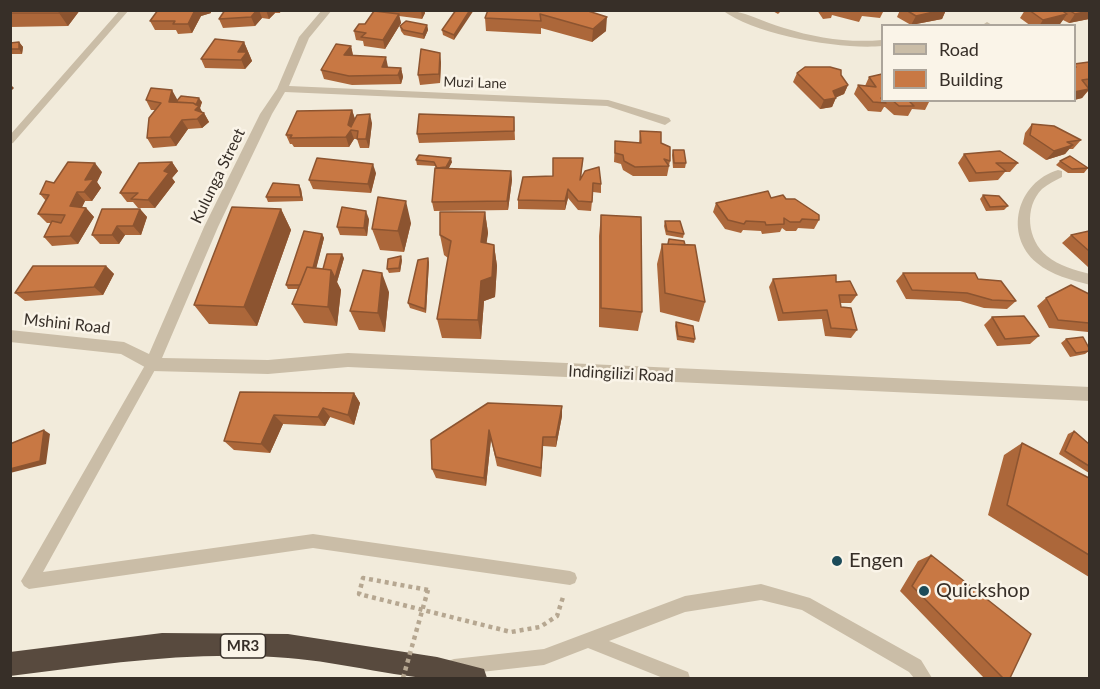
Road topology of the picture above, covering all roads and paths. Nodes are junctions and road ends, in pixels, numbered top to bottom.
1 (124, 10) edge
2 (328, 10) edge
3 (726, 10) edge
4 (881, 43) edge
5 (282, 89) junction
6 (665, 121) dead end
7 (10, 141) edge
8 (1059, 174) dead end
9 (1089, 280) edge
10 (10, 336) edge
11 (152, 364) junction
12 (1089, 393) edge
13 (570, 579) joint
14 (590, 641) junction
15 (10, 664) edge
16 (437, 669) junction
17 (403, 678) edge
18 (475, 678) edge
19 (682, 678) edge
20 (924, 678) edge

1 - 7 lane
2 - 5 street, Kulunga Street
3 - 4 street
5 - 6 street, Muzi Lane
5 - 11 street, Kulunga Street
8 - 9 street
10 - 11 street, Mshini Road
11 - 12 street, Indingilizi Road
11 - 13 lane
13 - 17 path, bridge
14 - 16 lane
14 - 19 lane
14 - 20 lane
15 - 16 highway, MR3
16 - 18 highway, MR3

